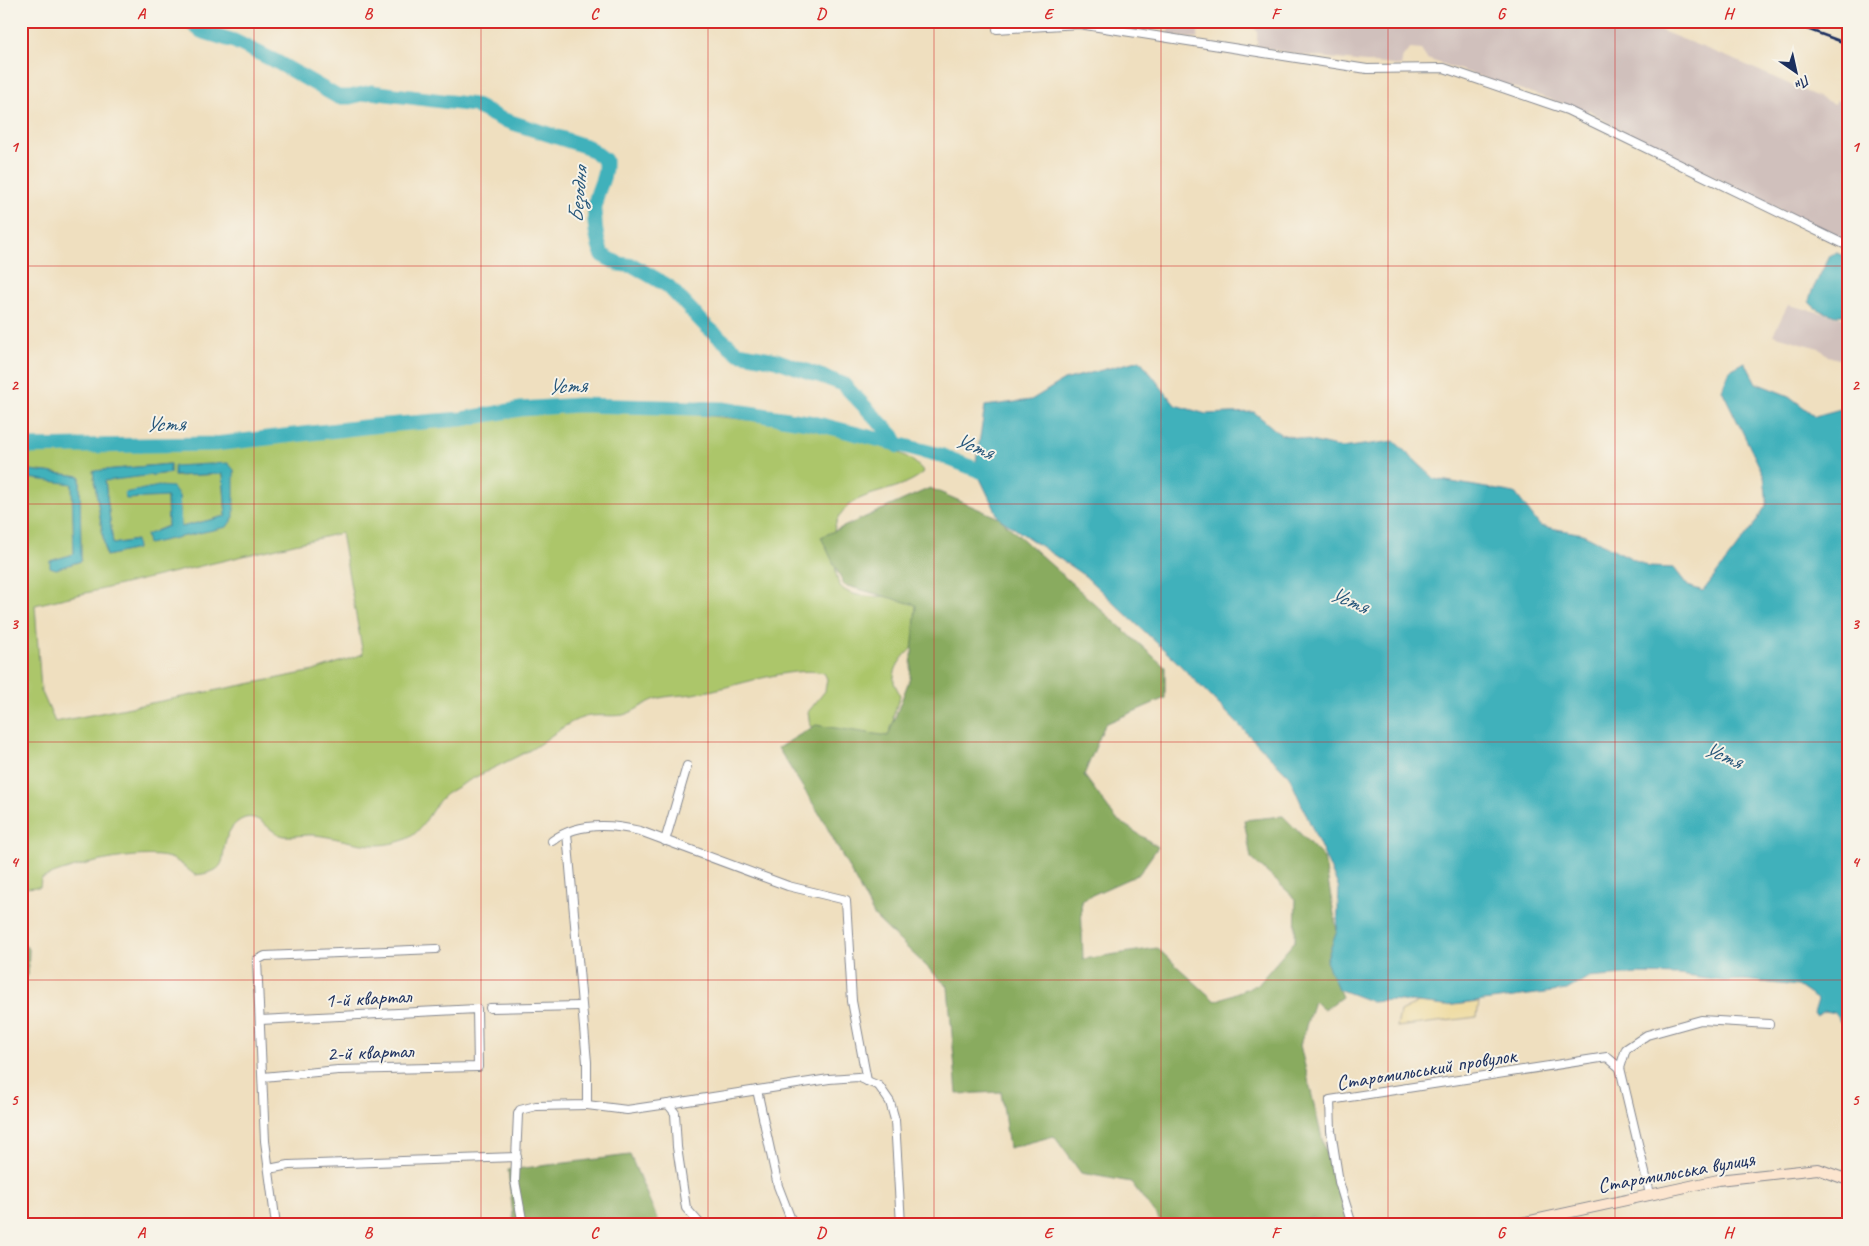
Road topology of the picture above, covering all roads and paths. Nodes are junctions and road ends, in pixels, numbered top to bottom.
1 (997, 29) dead end
2 (1848, 246) edge
3 (687, 766) dead end
4 (567, 833) junction
5 (666, 840) junction
6 (552, 841) dead end
7 (436, 949) dead end
8 (580, 1006) junction
9 (490, 1008) dead end
10 (260, 1020) junction
11 (1769, 1024) dead end
12 (478, 1067) joint
13 (1620, 1068) junction
14 (263, 1076) junction
15 (867, 1081) junction
16 (756, 1090) junction
17 (668, 1104) junction
18 (586, 1105) junction
19 (517, 1157) junction
20 (269, 1170) junction
21 (1848, 1180) edge
22 (1650, 1194) junction
23 (276, 1225) edge
24 (523, 1225) edge
25 (701, 1225) edge
26 (793, 1225) edge
27 (901, 1225) edge
28 (1352, 1225) edge
29 (1512, 1225) edge

1 - 2 street
3 - 5 street
4 - 5 street
4 - 6 street
4 - 8 street
5 - 15 street
7 - 10 street
8 - 9 street
8 - 18 street
10 - 12 street, 1-й квартал
10 - 14 street
11 - 13 street
12 - 14 street, 2-й квартал
13 - 22 street
13 - 28 street, Старомильський провулок
14 - 20 street
15 - 16 street
15 - 27 street
16 - 17 street
16 - 26 street
17 - 18 street
17 - 25 street
18 - 19 street
19 - 20 street
19 - 24 street
20 - 23 street
21 - 22 street, Старомильська вулиця
22 - 29 street, Старомильська вулиця

